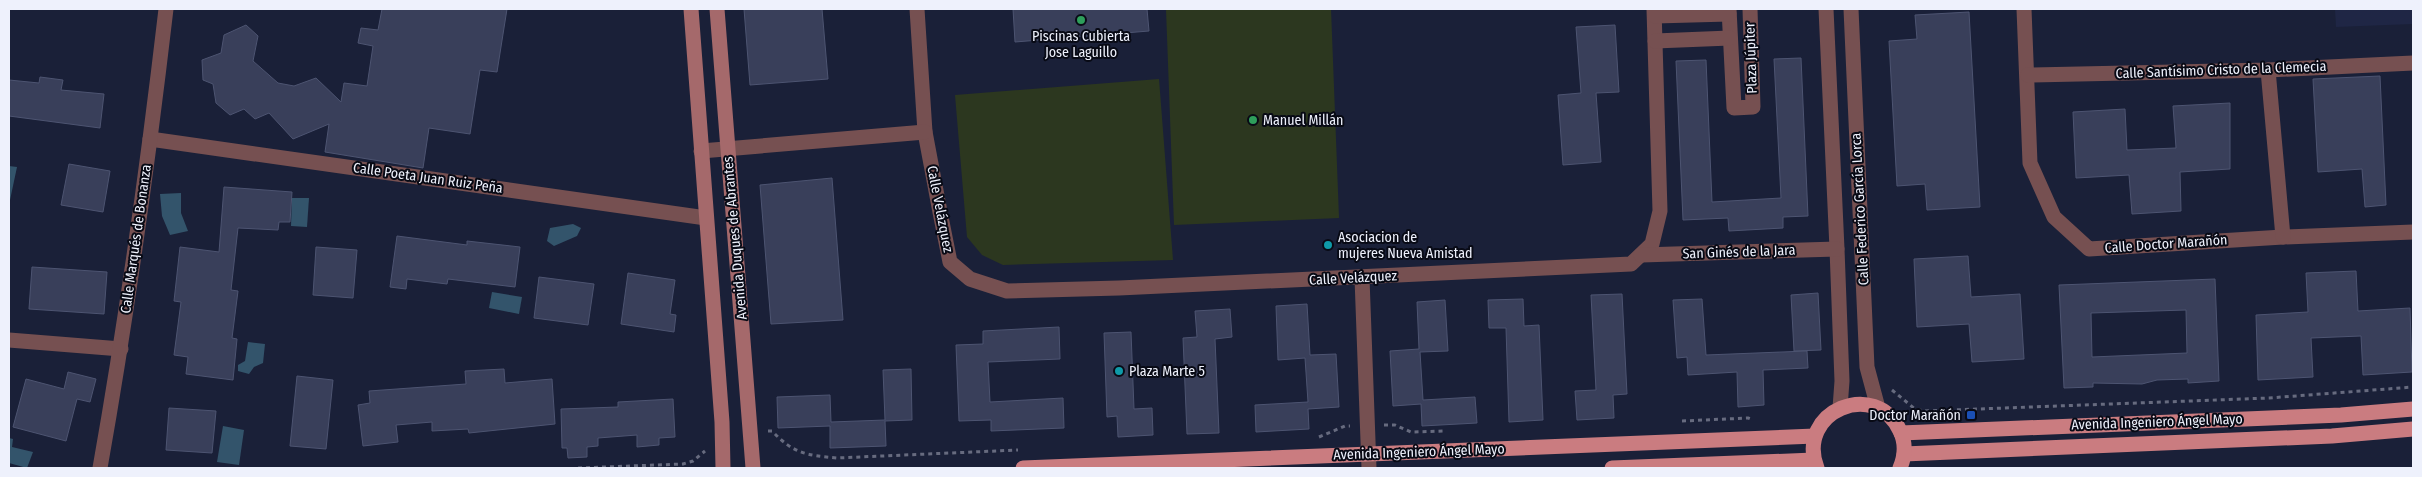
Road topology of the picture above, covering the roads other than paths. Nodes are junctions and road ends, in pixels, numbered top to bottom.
1 (166, 9) edge
2 (691, 9) edge
3 (717, 9) edge
4 (917, 9) edge
5 (1750, 9) edge
6 (1826, 9) edge
7 (1851, 9) edge
8 (2024, 9) edge
9 (1729, 11) edge
10 (1654, 12) edge
11 (1730, 38) junction
12 (1655, 40) junction
13 (2413, 63) edge
14 (2268, 70) junction
15 (2028, 75) junction
16 (925, 132) junction
17 (150, 139) junction
18 (728, 148) junction
19 (701, 151) junction
20 (706, 218) junction
21 (2413, 232) edge
22 (2283, 237) junction
23 (1838, 249) junction
24 (1641, 255) junction
25 (1362, 278) junction
26 (9, 340) edge
27 (121, 350) junction
28 (1840, 408) junction
29 (1878, 408) junction
30 (2413, 409) edge
31 (2413, 429) edge
32 (1901, 433) junction
33 (1815, 436) junction
34 (1369, 461) edge
35 (1902, 461) edge
36 (1778, 465) edge
37 (1813, 465) edge
38 (100, 468) edge
39 (723, 468) edge
40 (753, 468) edge
41 (1023, 468) edge
42 (1612, 468) edge

1 - 17 street, Calle Marqués de Bonanza
2 - 19 main road, Avenida Duques de Abrantes
3 - 18 main road, Avenida Duques de Abrantes
4 - 16 street, Calle Velázquez
5 - 11 street, Plaza Júpiter
6 - 23 street, Calle Federico García Lorca
7 - 29 street, Calle Federico García Lorca
8 - 15 street, Calle Doctor Marañón
9 - 10 street, Plaza Júpiter
9 - 11 street, Plaza Júpiter
10 - 12 street
11 - 12 street, Plaza Júpiter
12 - 24 street
13 - 14 street, Calle Santísimo Cristo de la Clemecia
14 - 15 street, Calle Santísimo Cristo de la Clemecia
14 - 22 street
15 - 22 street, Calle Doctor Marañón
16 - 18 street
16 - 25 street, Calle Velázquez
17 - 20 street, Calle Poeta Juan Ruiz Peña
17 - 27 street, Calle Marqués de Bonanza
18 - 19 street
18 - 40 main road, Avenida Duques de Abrantes
19 - 20 main road, Avenida Duques de Abrantes
20 - 39 main road, Avenida Duques de Abrantes
21 - 22 street, Calle Doctor Marañón
23 - 24 street, San Ginés de la Jara
23 - 28 street, Calle Federico García Lorca
24 - 25 street, Calle Velázquez
25 - 34 street
26 - 27 street
27 - 38 street, Calle Marqués de Bonanza
28 - 29 main road
28 - 33 main road
29 - 32 main road, Avenida Ingeniero Ángel Mayo
30 - 32 main road, Avenida Ingeniero Ángel Mayo
31 - 35 main road, Avenida Ingeniero Ángel Mayo
32 - 35 main road, Avenida Ingeniero Ángel Mayo
33 - 34 main road, Avenida Ingeniero Ángel Mayo
33 - 37 main road
34 - 41 main road, Avenida Ingeniero Ángel Mayo
36 - 37 main road
36 - 42 main road

